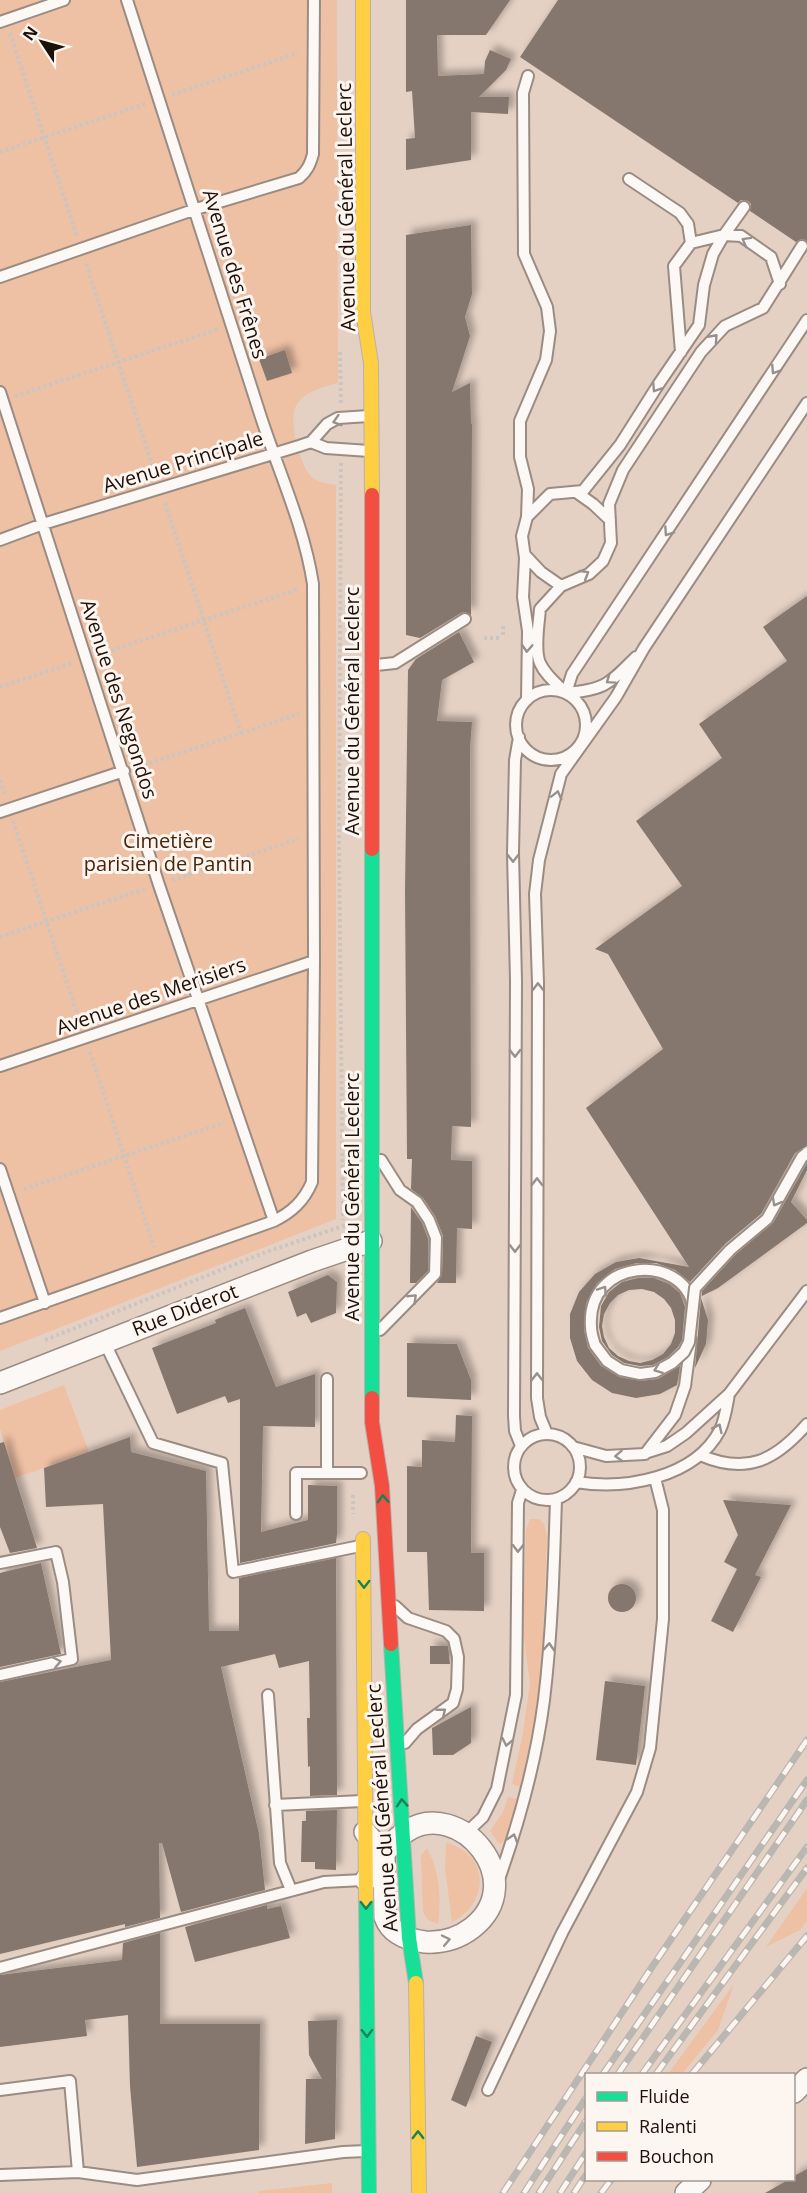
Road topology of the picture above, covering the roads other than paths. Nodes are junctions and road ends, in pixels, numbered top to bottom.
1 (64, 0) edge
2 (127, 0) edge
3 (314, 0) edge
4 (363, 0) edge
5 (3, 21) edge
6 (528, 76) dead end
7 (629, 179) dead end
8 (744, 207) dead end
9 (196, 209) junction
10 (724, 235) junction
11 (691, 243) junction
12 (802, 246) dead end
13 (0, 277) edge
14 (780, 284) junction
15 (807, 320) edge
16 (681, 352) junction
17 (1, 396) edge
18 (807, 403) edge
19 (372, 416) junction
20 (311, 442) junction
21 (372, 452) junction
22 (272, 453) junction
23 (576, 492) junction
24 (527, 517) junction
25 (610, 520) junction
26 (43, 524) junction
27 (0, 540) edge
28 (525, 555) junction
29 (561, 586) junction
30 (465, 619) dead end
31 (644, 648) junction
32 (372, 666) junction
33 (566, 693) junction
34 (527, 700) junction
35 (519, 737) junction
36 (581, 743) junction
37 (124, 771) junction
38 (0, 812) edge
39 (314, 961) junction
40 (199, 999) junction
41 (0, 1066) edge
42 (372, 1147) junction
43 (807, 1153) edge
44 (0, 1169) edge
45 (273, 1221) junction
46 (371, 1241) junction
47 (807, 1291) edge
48 (45, 1303) junction
49 (0, 1318) edge
50 (372, 1339) junction
51 (104, 1341) junction
52 (327, 1379) dead end
53 (0, 1383) edge
54 (729, 1394) junction
55 (372, 1422) junction
56 (807, 1424) edge
57 (547, 1434) junction
58 (521, 1446) junction
59 (573, 1447) junction
60 (645, 1454) junction
61 (700, 1455) junction
62 (327, 1472) junction
63 (361, 1478) joint
64 (655, 1478) junction
65 (576, 1482) junction
66 (522, 1490) junction
67 (556, 1499) junction
68 (296, 1514) dead end
69 (363, 1525) dead end
70 (363, 1545) junction
71 (0, 1563) edge
72 (388, 1600) junction
73 (0, 1675) edge
74 (268, 1695) dead end
75 (398, 1750) junction
76 (366, 1801) junction
77 (275, 1805) junction
78 (365, 1832) junction
79 (404, 1832) junction
80 (465, 1834) junction
81 (384, 1855) junction
82 (366, 1880) junction
83 (291, 1890) junction
84 (494, 1894) junction
85 (409, 1938) junction
86 (0, 1968) edge
87 (807, 2079) edge
88 (0, 2090) edge
89 (488, 2090) dead end
90 (795, 2091) edge
91 (369, 2151) junction
92 (78, 2172) junction
93 (0, 2175) edge
94 (699, 2181) edge
95 (369, 2193) edge
96 (419, 2193) edge
97 (686, 2193) edge

1 - 5 lane
2 - 9 lane, Avenue des Frênes
3 - 9 lane
4 - 19 main road, Avenue du Général Leclerc
6 - 24 lane
7 - 11 lane
8 - 10 lane
9 - 13 lane
9 - 22 lane, Avenue des Frênes
10 - 11 lane
14 -> 10 lane
10 - 16 lane
11 - 16 lane
12 - 14 lane
25 -> 14 lane
15 -> 33 lane
16 -> 23 lane
17 - 26 lane, Avenue des Negondos
18 - 31 lane
19 -> 20 lane, Avenue Principale
19 - 21 main road, Avenue du Général Leclerc
20 - 21 lane
20 - 22 lane, Avenue Principale
21 - 32 main road, Avenue du Général Leclerc
22 - 26 lane, Avenue Principale
22 - 39 lane, Avenue des Frênes
23 - 24 lane
23 - 25 lane
24 - 28 lane
29 -> 25 lane
26 - 27 lane, Avenue Principale
26 - 37 lane, Avenue des Negondos
28 - 29 lane
28 -> 34 lane
29 - 33 lane
30 - 32 lane
31 -> 33 lane
31 - 36 lane
32 - 42 main road, Avenue du Général Leclerc
33 - 34 lane
33 - 36 lane
34 - 35 lane
35 - 36 lane
35 -> 58 lane
57 -> 36 lane
37 - 38 lane
37 - 40 lane, Avenue des Negondos
39 - 40 lane, Avenue des Merisiers
39 - 45 lane, Avenue des Frênes
40 - 41 lane, Avenue des Merisiers
40 - 45 lane, Avenue des Negondos
42 - 46 main road, Avenue du Général Leclerc
50 -> 42 lane
43 -> 60 lane, bridge
44 - 48 lane
45 - 48 lane, Avenue des Frênes
46 - 50 main road, Avenue du Général Leclerc
46 - 51 street, Rue Diderot
47 - 54 lane
48 - 49 lane, Avenue des Frênes
50 - 55 main road, Avenue du Général Leclerc
51 - 53 street, Rue Diderot
51 - 70 lane
52 - 62 lane
54 - 60 lane
61 -> 54 lane
55 - 63 main road, Avenue du Général Leclerc
72 -> 55 main road, Avenue du Général Leclerc
56 - 61 lane
57 - 58 lane
57 - 59 lane
58 - 66 lane
60 -> 59 lane
59 - 65 lane
61 - 64 lane
62 - 63 lane
62 - 68 lane
64 - 65 lane
64 - 89 lane
65 - 67 lane
66 - 67 lane
66 -> 80 lane
84 -> 67 lane
69 - 70 main road, Avenue du Général Leclerc
70 -> 76 main road, Avenue du Général Leclerc
73 -> 71 lane
72 - 75 main road, Avenue du Général Leclerc
75 -> 72 lane
74 - 77 lane
79 -> 75 main road, Avenue du Général Leclerc
76 - 77 lane
76 - 78 main road, Avenue du Général Leclerc
77 - 83 lane
78 - 81 street
78 - 82 main road, Avenue du Général Leclerc
79 - 80 street
79 - 81 street
79 - 85 main road, Avenue du Général Leclerc
80 - 84 street
81 - 82 street
81 - 85 street
82 - 83 lane
82 -> 91 main road, Avenue du Général Leclerc
83 - 86 lane
85 -> 84 street
96 -> 85 main road, Avenue du Général Leclerc
87 - 90 street
88 - 92 lane
91 - 92 lane
91 - 95 main road, Avenue du Général Leclerc
92 - 93 lane
94 - 97 street

